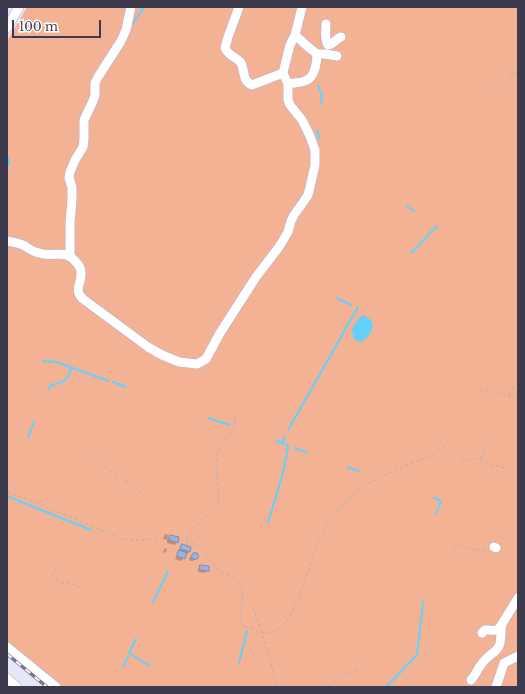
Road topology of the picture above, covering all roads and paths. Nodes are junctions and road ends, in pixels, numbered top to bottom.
1 (19, 7) edge
2 (131, 7) edge
3 (239, 7) edge
4 (302, 7) edge
5 (326, 24) dead end
6 (7, 28) edge
7 (295, 35) junction
8 (341, 36) dead end
9 (323, 51) junction
10 (337, 56) dead end
11 (518, 68) edge
12 (283, 73) junction
13 (288, 84) junction
14 (484, 94) dead end
15 (7, 241) edge
16 (70, 256) junction
17 (514, 385) dead end
18 (479, 390) dead end
19 (508, 396) junction
20 (516, 397) dead end
21 (234, 416) dead end
22 (450, 439) dead end
23 (491, 445) dead end
24 (90, 457) dead end
25 (481, 459) junction
26 (462, 462) dead end
27 (505, 468) dead end
28 (7, 493) edge
29 (144, 495) dead end
30 (157, 539) dead end
31 (495, 547) dead end
32 (454, 548) dead end
33 (55, 569) dead end
34 (81, 588) dead end
35 (518, 598) edge
36 (253, 607) dead end
37 (502, 624) junction
38 (262, 633) junction
39 (482, 633) dead end
40 (7, 647) edge
41 (518, 656) edge
42 (359, 669) dead end
43 (7, 678) edge
44 (471, 680) dead end
45 (17, 687) edge
46 (56, 687) edge
47 (275, 687) edge
48 (329, 687) edge
49 (496, 687) edge

1 - 6 street
2 - 16 street
3 - 12 street
4 - 7 street
5 - 9 street
7 - 9 street
7 - 12 street
8 - 9 street
9 - 10 street
9 - 13 street
11 - 14 path
12 - 13 street
13 - 16 street
15 - 16 street
17 - 19 path
18 - 19 path
19 - 20 path
21 - 38 path
22 - 38 path
23 - 25 path
24 - 29 path
25 - 26 path
25 - 27 path
28 - 30 path
31 - 32 path
33 - 34 path
35 - 37 street
36 - 38 path
37 - 39 street
37 - 44 street
38 - 47 path
40 - 46 street
41 - 49 street
42 - 48 path
43 - 45 street

